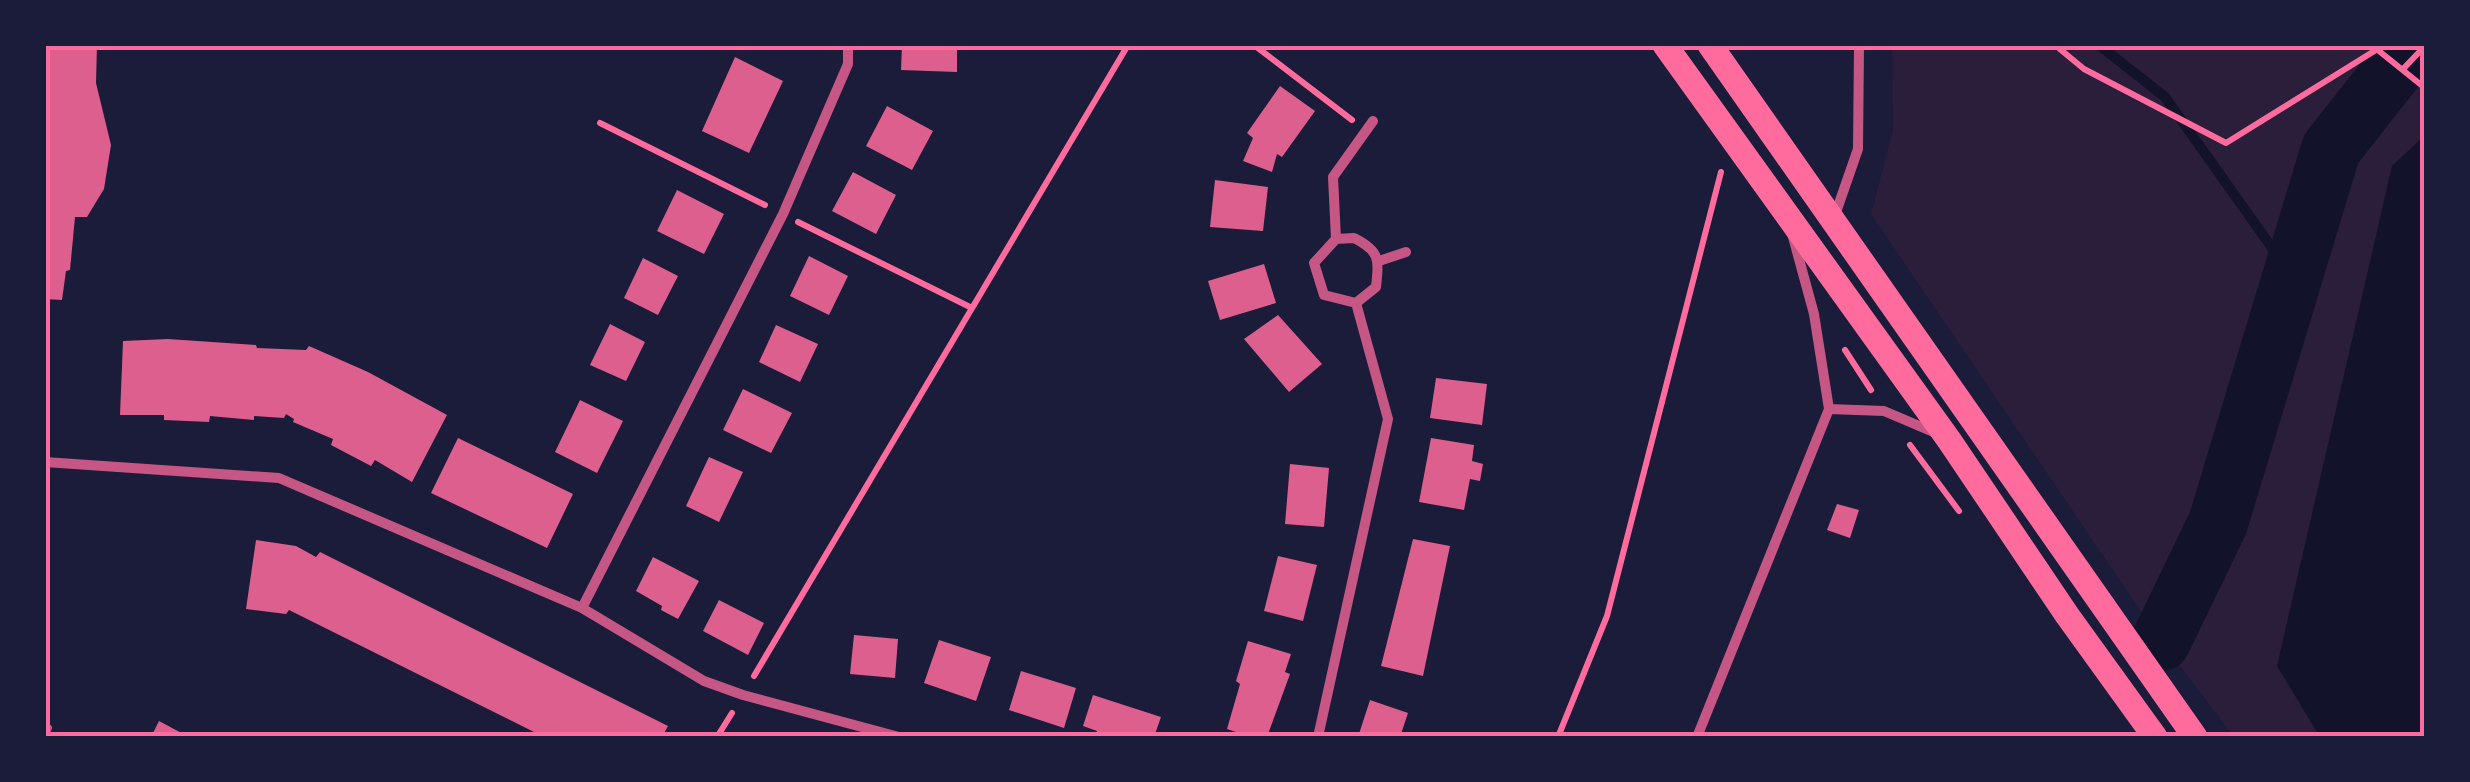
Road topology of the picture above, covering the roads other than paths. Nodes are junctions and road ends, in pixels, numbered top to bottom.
1 (848, 45) edge
2 (1665, 45) edge
3 (1710, 45) edge
4 (1859, 45) edge
5 (1370, 126) road end
6 (1790, 218) junction
7 (1834, 218) junction
8 (1336, 239) junction
9 (1406, 252) dead end
10 (1379, 261) junction
11 (1356, 302) junction
12 (1829, 409) junction
13 (1950, 440) junction
14 (45, 462) edge
15 (582, 608) junction
16 (45, 726) edge
17 (45, 734) edge
18 (898, 737) edge
19 (1318, 737) edge
20 (1697, 737) edge
21 (2155, 737) edge
22 (2195, 737) edge

1 - 15 street
2 - 6 main road
3 - 7 main road
4 - 7 street
5 - 8 street
6 - 12 street
6 - 13 main road
7 - 22 main road
8 - 10 street
8 - 11 street
9 - 10 street
10 - 11 street
11 - 19 street
12 - 13 street
12 - 20 street
13 - 21 main road
14 - 15 street
15 - 18 street
16 - 17 lane

